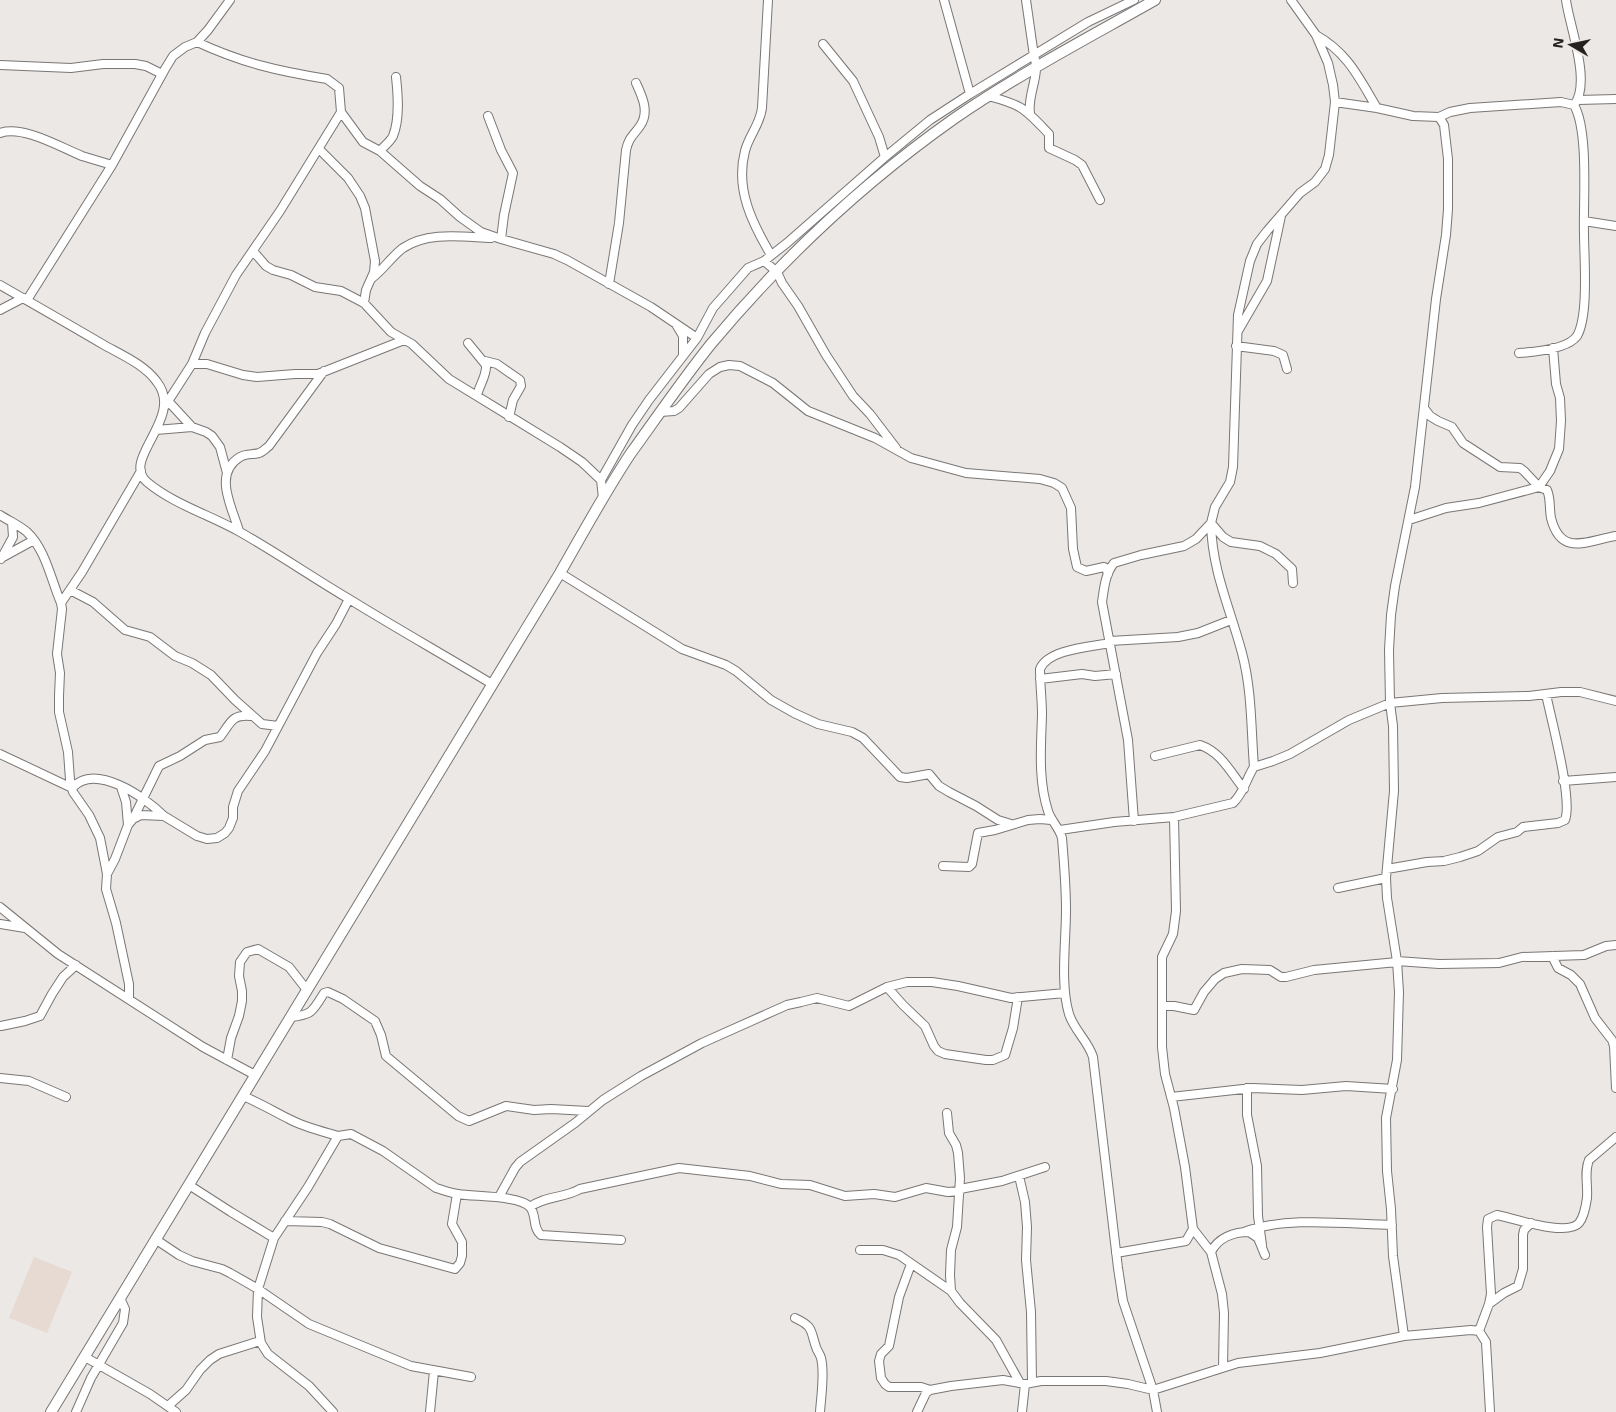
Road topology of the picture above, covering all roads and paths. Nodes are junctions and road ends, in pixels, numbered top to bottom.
1 (230, 0) edge
2 (762, 0) edge
3 (768, 0) edge
4 (944, 0) edge
5 (1026, 0) edge
6 (1134, 0) edge
7 (1291, 0) edge
8 (1566, 0) edge
9 (1151, 1) edge
10 (766, 14) junction
11 (1316, 35) junction
12 (197, 42) junction
13 (823, 44) dead end
14 (1035, 62) junction
15 (0, 65) edge
16 (162, 74) junction
17 (396, 77) dead end
18 (636, 83) dead end
19 (970, 94) junction
20 (988, 96) junction
21 (1616, 99) edge
22 (1335, 102) junction
23 (1576, 102) junction
24 (1377, 108) junction
25 (340, 112) junction
26 (1030, 113) junction
27 (488, 116) dead end
28 (1439, 117) junction
29 (0, 133) edge
30 (318, 149) junction
31 (380, 151) junction
32 (885, 157) junction
33 (112, 165) junction
34 (1100, 200) dead end
35 (1282, 215) junction
36 (1584, 221) junction
37 (1616, 226) edge
38 (499, 238) junction
39 (252, 251) junction
40 (771, 255) junction
41 (764, 261) junction
42 (777, 272) junction
43 (372, 278) junction
44 (609, 284) junction
45 (0, 285) edge
46 (25, 299) junction
47 (364, 303) junction
48 (0, 310) edge
49 (677, 325) junction
50 (1236, 335) junction
51 (697, 338) junction
52 (404, 340) junction
53 (468, 343) dead end
54 (1236, 346) junction
55 (1554, 348) junction
56 (1520, 353) dead end
57 (683, 355) junction
58 (485, 361) junction
59 (192, 364) junction
60 (1287, 368) dead end
61 (324, 372) junction
62 (477, 396) junction
63 (167, 403) junction
64 (1424, 408) junction
65 (660, 412) junction
66 (509, 417) junction
67 (192, 427) junction
68 (156, 430) junction
69 (897, 450) junction
70 (141, 471) junction
71 (227, 473) junction
72 (601, 480) junction
73 (1540, 487) junction
74 (603, 498) junction
75 (0, 515) edge
76 (1410, 520) junction
77 (12, 522) junction
78 (1211, 523) junction
79 (239, 532) junction
80 (1616, 536) edge
81 (34, 540) junction
82 (0, 559) edge
83 (560, 573) junction
84 (1108, 574) junction
85 (1293, 583) dead end
86 (70, 590) junction
87 (349, 599) junction
88 (61, 603) junction
89 (1231, 620) junction
90 (1110, 642) junction
91 (1116, 674) junction
92 (1040, 679) junction
93 (492, 684) junction
94 (1546, 694) junction
95 (1616, 701) edge
96 (1390, 703) junction
97 (251, 716) junction
98 (278, 726) junction
99 (0, 754) edge
100 (1155, 756) dead end
101 (1254, 767) junction
102 (1616, 777) edge
103 (1564, 781) junction
104 (121, 787) junction
105 (72, 788) junction
106 (1244, 789) junction
107 (142, 799) junction
108 (164, 816) junction
109 (1174, 817) junction
110 (1051, 820) junction
111 (1134, 821) junction
112 (131, 822) junction
113 (1011, 824) junction
114 (1060, 830) junction
115 (943, 866) dead end
116 (1387, 869) junction
117 (107, 874) junction
118 (1386, 878) junction
119 (1338, 888) dead end
120 (0, 907) edge
121 (0, 924) edge
122 (27, 928) junction
123 (1616, 945) edge
124 (1552, 956) junction
125 (1397, 962) junction
126 (76, 965) junction
127 (888, 987) junction
128 (307, 990) junction
129 (1066, 993) junction
130 (1018, 997) junction
131 (129, 999) junction
132 (1162, 1006) junction
133 (291, 1016) junction
134 (1, 1026) edge
135 (227, 1060) junction
136 (255, 1075) junction
137 (0, 1078) edge
138 (1247, 1088) junction
139 (1616, 1088) edge
140 (1393, 1089) junction
141 (243, 1096) junction
142 (66, 1097) dead end
143 (1171, 1097) junction
144 (588, 1111) junction
145 (947, 1113) dead end
146 (338, 1136) junction
147 (1616, 1137) edge
148 (1045, 1167) dead end
149 (1019, 1176) junction
150 (189, 1185) junction
151 (960, 1190) junction
152 (457, 1194) junction
153 (499, 1197) junction
154 (530, 1207) junction
155 (285, 1221) junction
156 (1531, 1223) junction
157 (1392, 1225) junction
158 (1259, 1227) junction
159 (1193, 1229) junction
160 (1244, 1232) junction
161 (274, 1238) junction
162 (155, 1239) junction
163 (621, 1240) dead end
164 (1262, 1245) junction
165 (860, 1250) dead end
166 (1211, 1252) junction
167 (1116, 1253) junction
168 (1265, 1255) dead end
169 (911, 1264) junction
170 (258, 1289) junction
171 (951, 1291) junction
172 (120, 1298) junction
173 (1489, 1304) junction
174 (795, 1318) dead end
175 (1479, 1331) junction
176 (1404, 1336) junction
177 (260, 1340) junction
178 (85, 1357) junction
179 (99, 1365) junction
180 (1223, 1367) junction
181 (434, 1371) junction
182 (471, 1377) dead end
183 (1026, 1383) junction
184 (930, 1390) junction
185 (1153, 1390) junction
186 (168, 1406) junction
187 (51, 1412) edge
188 (76, 1412) edge
189 (176, 1412) edge
190 (333, 1412) edge
191 (430, 1412) edge
192 (820, 1412) edge
193 (917, 1412) edge
194 (1022, 1412) edge
195 (1157, 1412) edge
196 (1490, 1412) edge

1 - 12 street
2 - 10 street
3 - 10 street
4 - 19 street
5 - 14 street
6 - 14 street
7 - 11 street
8 - 23 street
9 - 14 main road
10 - 40 street
11 - 22 street
11 - 24 street
12 - 16 street
12 - 25 street
13 - 32 street
14 - 19 street
14 - 20 main road
14 - 26 street
15 - 16 street
16 - 33 street
17 - 31 street
18 - 44 street
19 - 32 street
20 - 26 street
20 - 42 main road
21 - 23 street
22 - 24 street
22 - 35 street
23 - 28 street
23 - 36 street
24 - 28 street
25 - 30 street
25 - 31 street
26 - 34 street
27 - 38 street
28 - 64 street
29 - 33 street
30 - 39 street
30 - 43 street
31 - 38 street
32 - 40 street
33 - 46 street
35 - 50 street
35 - 50 street
36 - 37 street
36 - 55 street
38 - 43 street
38 - 44 street
39 - 47 street
39 - 59 street
40 - 41 street
41 - 42 street
41 - 51 street
42 - 65 main road
42 - 69 street
43 - 47 street
44 - 49 street
45 - 46 street
46 - 48 street
46 - 63 street
47 - 52 street
49 - 51 street
49 - 57 street
50 - 54 street
51 - 57 street
52 - 61 street
52 - 62 street
53 - 58 street
54 - 60 street
54 - 78 street
55 - 56 street
55 - 73 street
57 - 72 street
58 - 62 street
58 - 66 street
59 - 61 street
59 - 63 street
61 - 71 street
62 - 66 street
63 - 67 street
63 - 68 street
64 - 73 street
64 - 76 street
65 - 69 street
65 - 74 main road
66 - 72 street
67 - 68 street
67 - 71 street
68 - 70 street
69 - 84 street
70 - 79 street
70 - 86 street
71 - 79 street
72 - 74 street
73 - 76 street
73 - 80 street
74 - 83 main road
75 - 77 street
76 - 96 street
77 - 81 street
77 - 82 street
78 - 84 street
78 - 85 street
78 - 89 street
79 - 87 street
81 - 82 street
81 - 88 street
83 - 93 main road
83 - 113 street
84 - 90 street
86 - 88 street
86 - 97 street
87 - 93 street
87 - 98 street
88 - 105 street
89 - 90 street
89 - 101 street
90 - 91 street
90 - 92 street
91 - 92 street
91 - 111 street
92 - 110 street
93 - 128 main road
94 - 95 street
94 - 96 street
94 - 103 street
96 - 101 street
96 - 116 street
97 - 98 street
97 - 107 street
98 - 108 street
99 - 105 street
100 - 106 street
101 - 106 street
102 - 103 street
103 - 116 street
104 - 105 street
104 - 107 street
104 - 112 street
105 - 117 street
106 - 109 street
107 - 108 street
107 - 112 street
108 - 112 street
109 - 111 street
109 - 132 street
110 - 113 street
110 - 114 street
111 - 114 street
112 - 117 street
113 - 115 street
114 - 129 street
116 - 118 street
117 - 131 street
118 - 119 street
118 - 125 street
120 - 122 street
121 - 122 street
122 - 126 street
123 - 124 street
124 - 125 street
124 - 139 street
125 - 132 street
125 - 140 street
126 - 131 street
126 - 134 street
127 - 130 street
127 - 130 street
127 - 144 street
128 - 133 main road
128 - 135 street
129 - 130 street
129 - 167 street
131 - 135 street
132 - 143 street
133 - 136 main road
133 - 144 street
135 - 136 street
136 - 141 main road
137 - 142 street
138 - 140 street
138 - 143 street
138 - 158 street
140 - 157 street
141 - 146 street
141 - 150 main road
143 - 159 street
144 - 153 street
145 - 151 street
146 - 152 street
146 - 155 street
147 - 156 street
148 - 149 street
149 - 151 street
149 - 183 street
150 - 161 street
150 - 162 main road
151 - 154 street
151 - 171 street
152 - 153 street
152 - 155 street
153 - 154 street
154 - 163 street
155 - 161 street
156 - 173 street
156 - 173 street
157 - 158 street
157 - 176 street
158 - 160 street
158 - 164 street
159 - 166 street
159 - 167 street
160 - 164 street
160 - 166 street
161 - 170 street
162 - 170 street
162 - 172 main road
164 - 168 street
165 - 169 street
166 - 180 street
167 - 185 street
169 - 171 street
169 - 184 street
170 - 177 street
170 - 181 street
171 - 183 street
172 - 178 main road
172 - 179 street
173 - 175 street
174 - 192 street
175 - 176 street
175 - 196 street
176 - 180 street
177 - 186 street
177 - 190 street
178 - 179 street
178 - 187 main road
179 - 186 street
179 - 188 street
180 - 185 street
181 - 182 street
181 - 191 street
183 - 184 street
183 - 185 street
183 - 194 street
184 - 193 street
185 - 195 street
186 - 189 street

